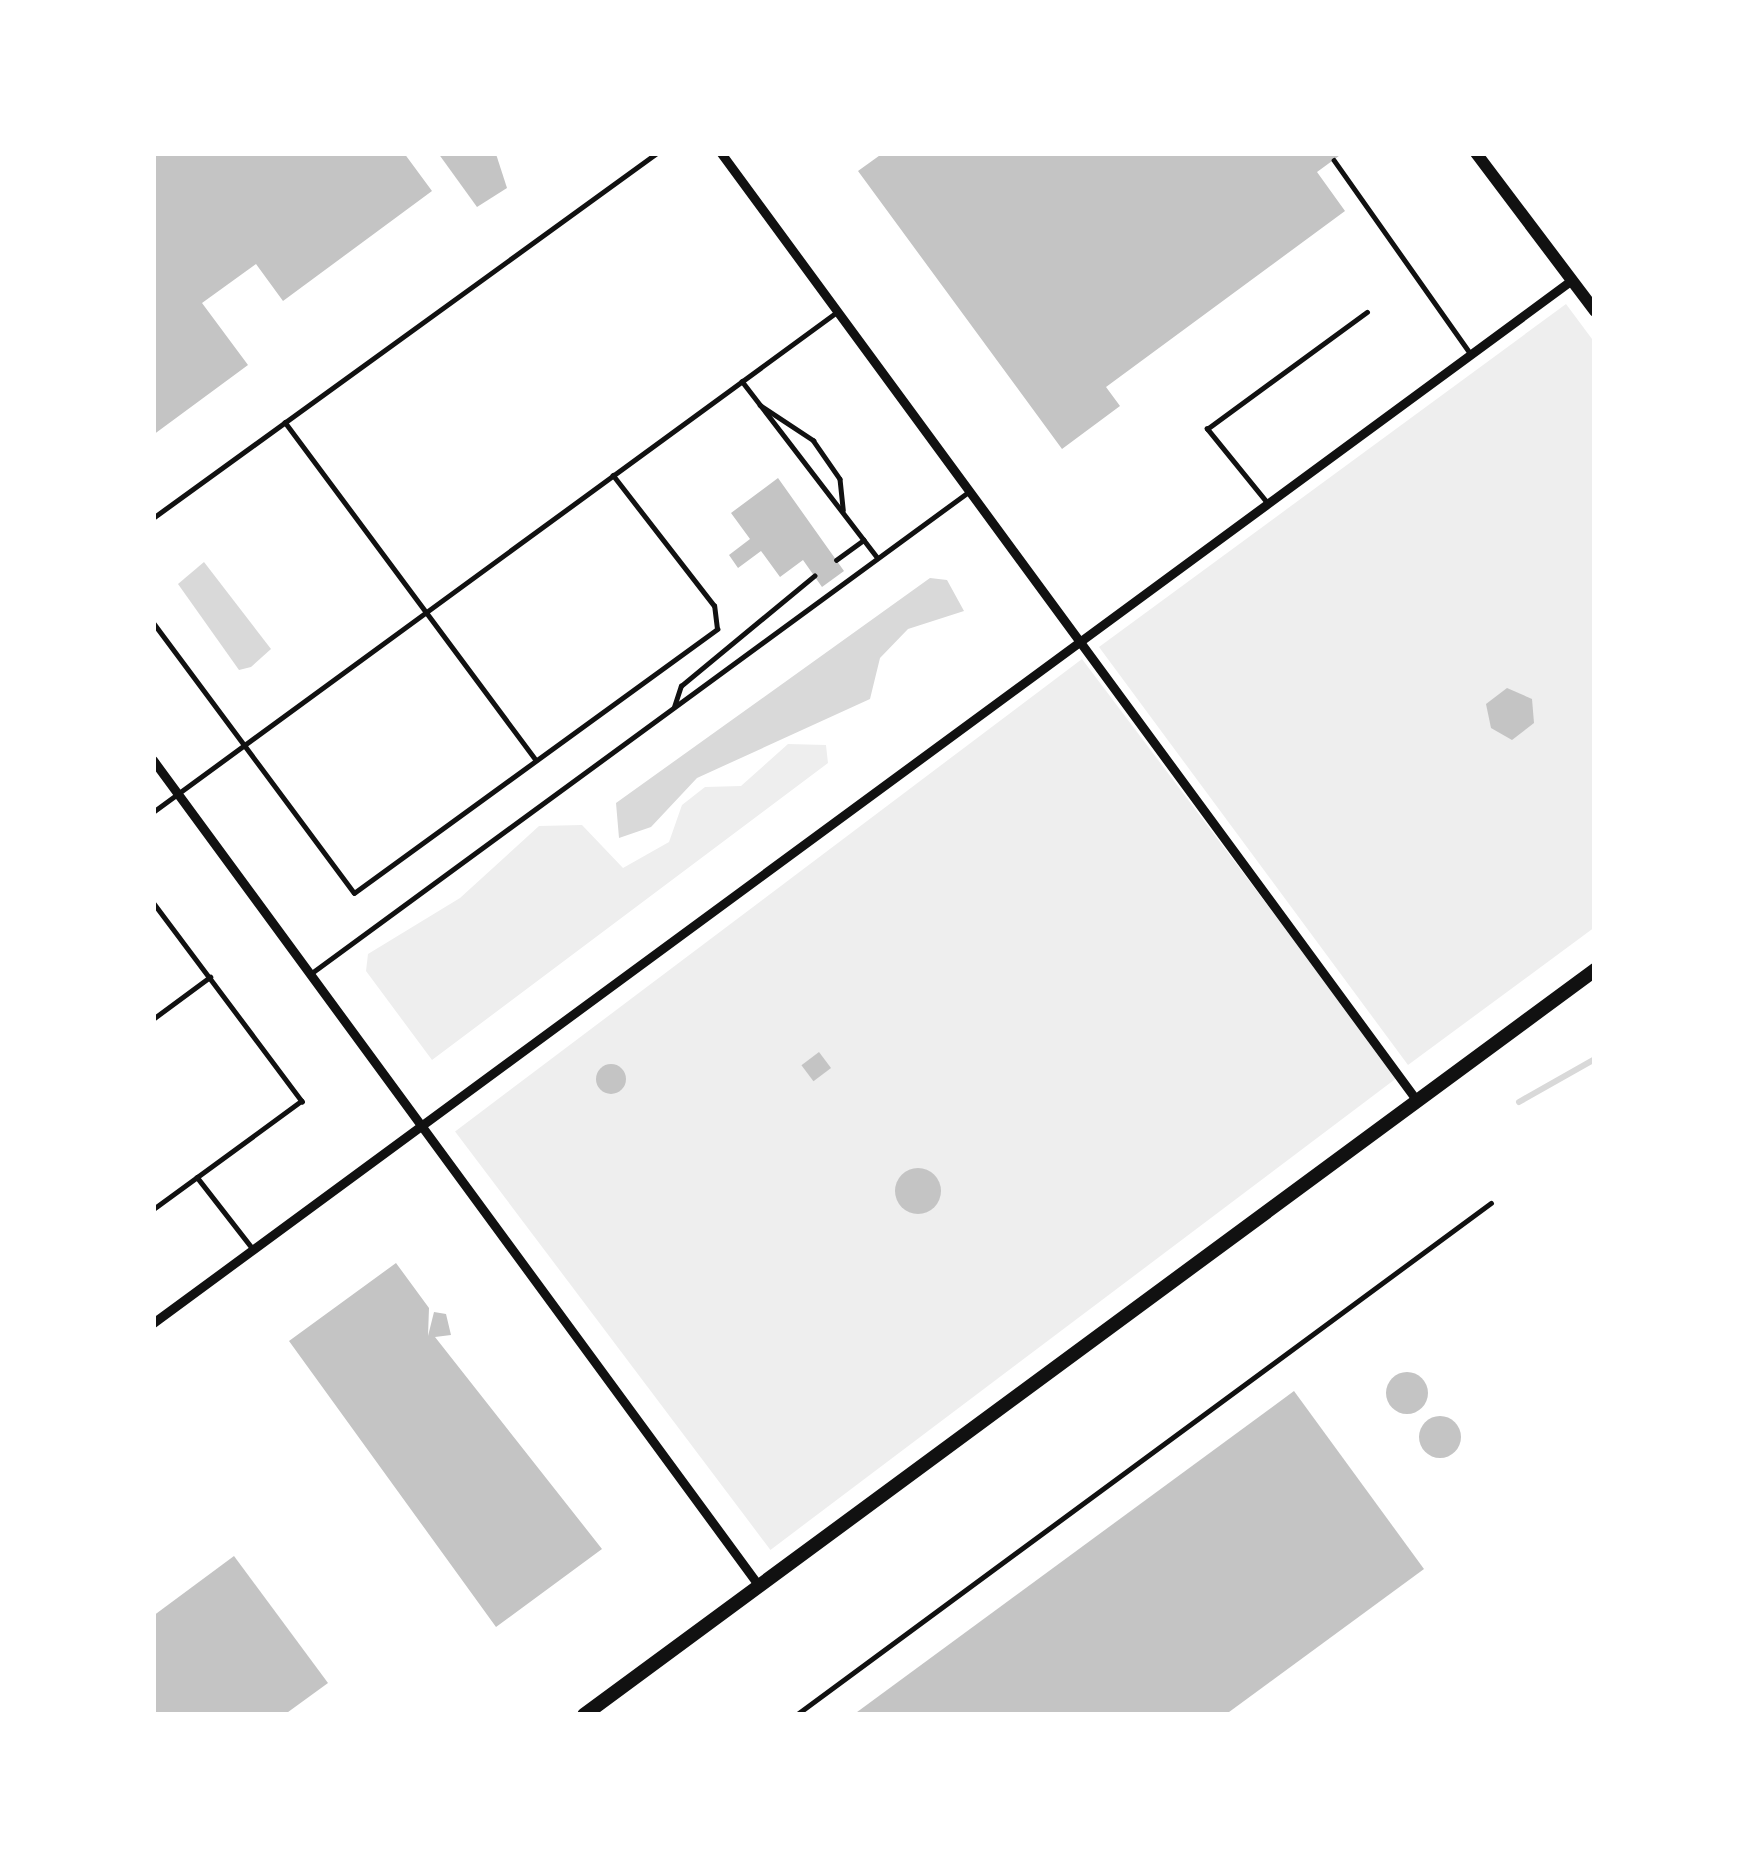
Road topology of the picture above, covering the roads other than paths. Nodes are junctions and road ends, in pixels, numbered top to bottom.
1 (656, 153) edge
2 (721, 153) edge
3 (1476, 153) edge
4 (1334, 160) dead end
5 (1572, 280) junction
6 (837, 311) junction
7 (1595, 311) edge
8 (1367, 312) dead end
9 (1471, 354) junction
10 (741, 380) junction
11 (760, 405) junction
12 (285, 422) junction
13 (613, 476) junction
14 (969, 491) junction
15 (1268, 504) junction
16 (843, 514) junction
17 (153, 518) edge
18 (864, 540) junction
19 (877, 557) junction
20 (836, 560) dead end
21 (814, 576) dead end
22 (427, 612) junction
23 (153, 622) edge
24 (1080, 642) junction
25 (674, 707) junction
26 (245, 746) junction
27 (153, 760) edge
28 (536, 760) junction
29 (178, 795) junction
30 (153, 812) edge
31 (153, 902) edge
32 (161, 913) junction
33 (153, 919) edge
34 (1595, 970) edge
35 (309, 975) junction
36 (210, 977) junction
37 (153, 1019) edge
38 (1417, 1101) junction
39 (422, 1125) junction
40 (197, 1178) junction
41 (1492, 1203) dead end
42 (153, 1210) edge
43 (253, 1250) junction
44 (153, 1323) edge
45 (759, 1586) junction
46 (584, 1715) edge
47 (796, 1715) edge

1 - 12 lane
2 - 6 street
3 - 5 street
4 - 9 lane
5 - 7 street
5 - 9 street
6 - 10 lane
6 - 14 street
8 - 15 lane
9 - 15 street
10 - 11 lane
10 - 13 lane
11 - 16 lane
11 - 16 lane
12 - 17 lane
12 - 22 lane
13 - 22 lane
13 - 28 lane
14 - 19 lane
14 - 24 street
15 - 24 street
16 - 18 lane
18 - 19 lane
18 - 20 lane
19 - 25 lane
21 - 25 lane
22 - 26 lane
22 - 28 lane
23 - 26 lane
24 - 38 street
24 - 39 street
25 - 35 lane
26 - 28 lane
26 - 29 lane
27 - 29 street
29 - 30 lane
29 - 35 street
31 - 32 lane
32 - 33 lane
32 - 36 lane
34 - 38 main road
35 - 39 street
36 - 37 lane
36 - 40 lane
38 - 45 main road
39 - 43 street
39 - 45 street
40 - 42 lane
40 - 43 lane
41 - 47 lane
43 - 44 street
45 - 46 main road

